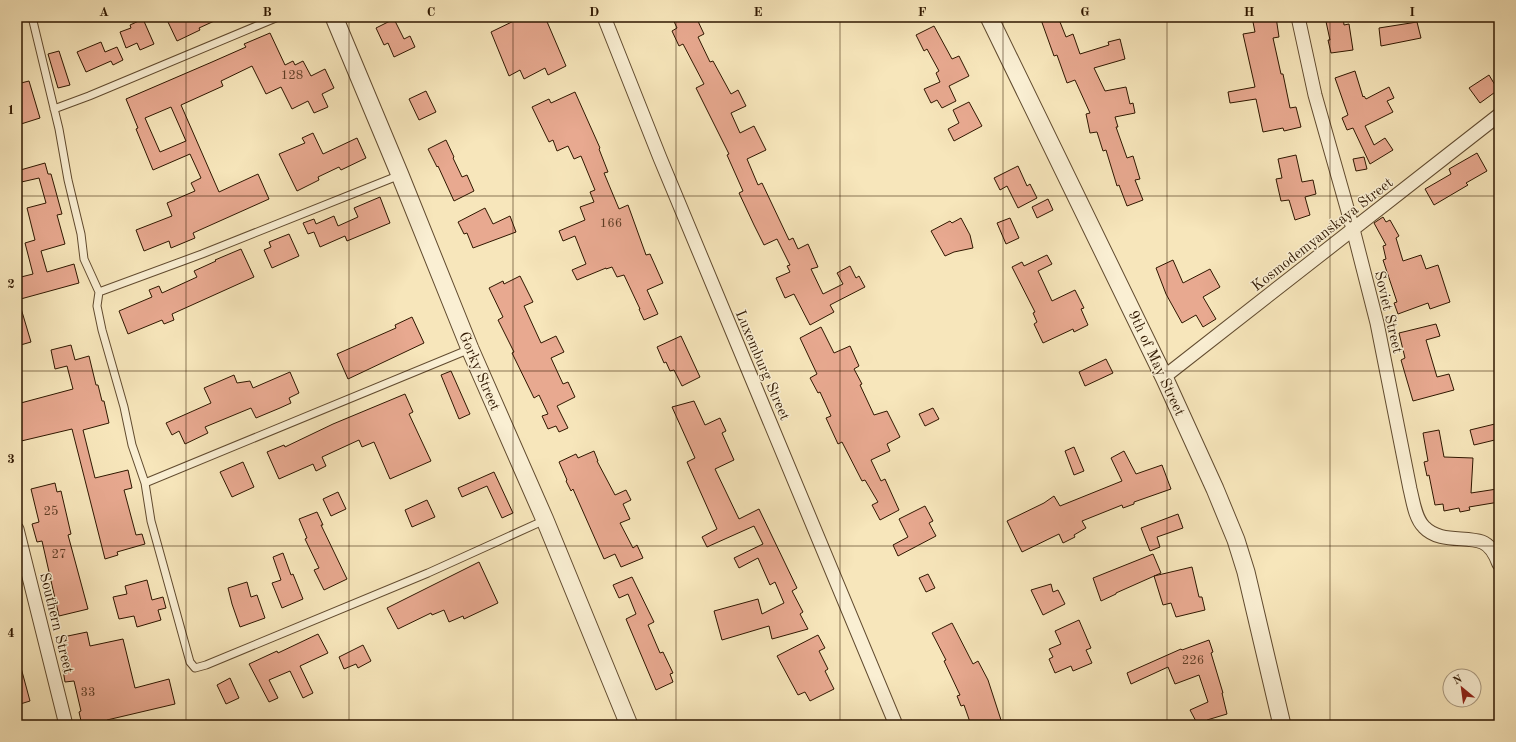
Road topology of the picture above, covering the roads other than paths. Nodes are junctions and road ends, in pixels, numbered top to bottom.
1 (32, 17) edge
2 (278, 17) edge
3 (334, 17) edge
4 (604, 17) edge
5 (988, 17) edge
6 (1298, 17) edge
7 (54, 109) junction
8 (1499, 115) edge
9 (400, 175) junction
10 (1353, 229) junction
11 (99, 292) junction
12 (470, 349) junction
13 (1164, 377) junction
14 (145, 483) junction
15 (545, 520) junction
16 (17, 529) edge
17 (1499, 564) edge
18 (66, 725) edge
19 (628, 725) edge
20 (896, 725) edge
21 (1282, 725) edge

1 - 7 lane
2 - 7 lane
3 - 9 street, Gorky Street
4 - 20 street, Luxemburg Street
5 - 13 street, 9th of May Street
6 - 10 street, Soviet Street
7 - 11 lane
8 - 10 street, Kosmodemyanskaya Street
9 - 11 lane
9 - 12 street, Gorky Street
10 - 13 street, Kosmodemyanskaya Street
10 - 17 street, Soviet Street
11 - 14 lane
12 - 14 lane
12 - 15 street, Gorky Street
13 - 21 street, 9th of May Street
14 - 15 lane
15 - 19 street, Gorky Street
16 - 18 street, Southern Street

